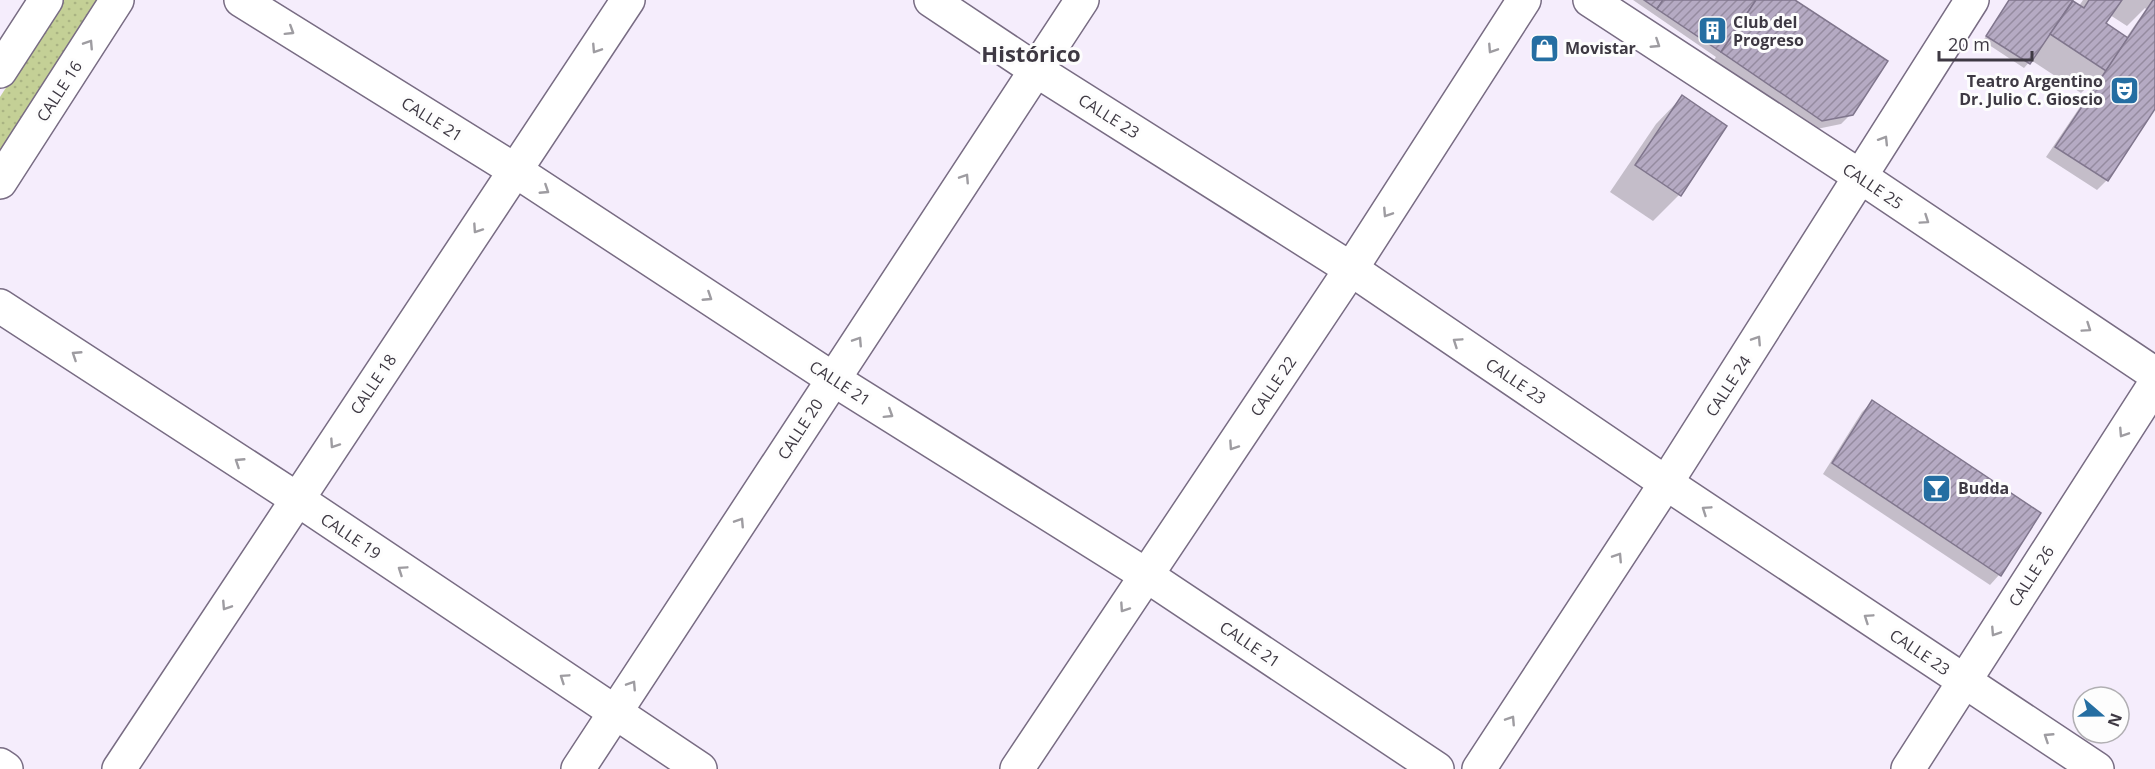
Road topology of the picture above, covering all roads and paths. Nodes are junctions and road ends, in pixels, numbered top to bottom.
1 (46, 0) edge
2 (117, 0) edge
3 (241, 0) edge
4 (628, 0) edge
5 (931, 0) edge
6 (1082, 0) edge
7 (1524, 0) edge
8 (1590, 0) edge
9 (1972, 0) edge
10 (1036, 69) junction
11 (0, 72) edge
12 (516, 171) junction
13 (1861, 177) junction
14 (0, 182) edge
15 (1351, 269) junction
16 (0, 306) edge
17 (2155, 374) edge
18 (833, 380) junction
19 (2155, 384) edge
20 (1666, 483) junction
21 (297, 499) junction
22 (1146, 575) junction
23 (1963, 681) junction
24 (614, 712) junction
25 (0, 765) edge
26 (6, 769) edge
27 (119, 769) edge
28 (578, 769) edge
29 (700, 769) edge
30 (1017, 769) edge
31 (1437, 769) edge
32 (1479, 769) edge
33 (1908, 769) edge
34 (2097, 769) edge

1 - 11 street
14 -> 2 street, CALLE 16
3 -> 12 street, CALLE 21
4 -> 12 street, CALLE 18
5 - 10 street, CALLE 23
6 - 10 street, CALLE 20
7 -> 15 street, CALLE 22
8 -> 13 street, CALLE 25
13 -> 9 street, CALLE 24
10 - 15 street, CALLE 23
18 -> 10 street, CALLE 20
12 -> 18 street, CALLE 21
12 -> 21 street, CALLE 18
13 -> 17 street, CALLE 25
20 -> 13 street, CALLE 24
20 -> 15 street, CALLE 23
15 -> 22 street, CALLE 22
21 -> 16 street, CALLE 19
18 -> 22 street, CALLE 21
24 -> 18 street, CALLE 20
19 -> 23 street, CALLE 26
23 -> 20 street, CALLE 23
32 -> 20 street, CALLE 24
24 -> 21 street, CALLE 19
21 -> 27 street, CALLE 18
22 -> 30 street, CALLE 22
22 - 31 street, CALLE 21
23 - 33 street, CALLE 26
34 -> 23 street, CALLE 23
24 - 28 street, CALLE 20
24 - 29 street, CALLE 19
25 - 26 street

